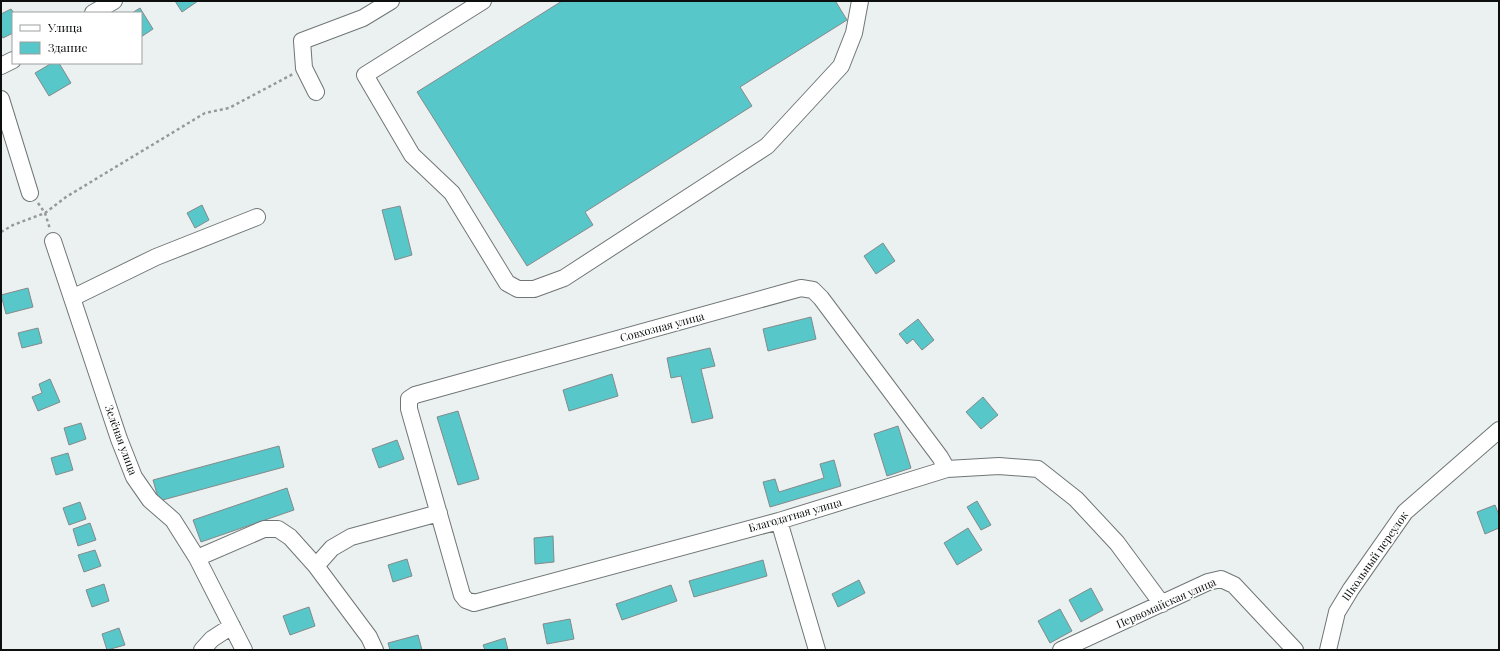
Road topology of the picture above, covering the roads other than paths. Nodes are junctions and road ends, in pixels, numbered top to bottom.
1 (114, 1) edge
2 (391, 1) edge
3 (483, 1) edge
4 (860, 1) edge
5 (95, 12) edge
6 (12, 60) edge
7 (1, 66) edge
8 (316, 92) dead end
9 (1, 99) edge
10 (30, 193) road end
11 (257, 217) dead end
12 (53, 241) road end
13 (72, 298) junction
14 (1499, 430) edge
15 (947, 469) junction
16 (439, 513) junction
17 (779, 521) junction
18 (197, 558) junction
19 (316, 566) junction
20 (1162, 604) junction
21 (232, 626) junction
22 (202, 650) edge
23 (244, 650) edge
24 (375, 650) edge
25 (817, 650) edge
26 (1061, 650) edge
27 (1295, 650) edge
28 (1328, 650) edge

1 - 5 street
2 - 8 street
3 - 4 street
6 - 7 street
9 - 10 street
11 - 13 street
12 - 13 street, Зелёная улица
13 - 18 street, Зелёная улица
14 - 28 street, Школьный переулок
15 - 16 street, Совхозная улица
15 - 17 street, Благодатная улица
15 - 20 street, Благодатная улица
16 - 17 street, Благодатная улица
16 - 19 street
17 - 25 street
18 - 19 street
18 - 21 street, Зелёная улица
19 - 24 street
20 - 26 street, Первомайская улица
20 - 27 street, Первомайская улица
21 - 22 street
21 - 23 street, Зелёная улица

